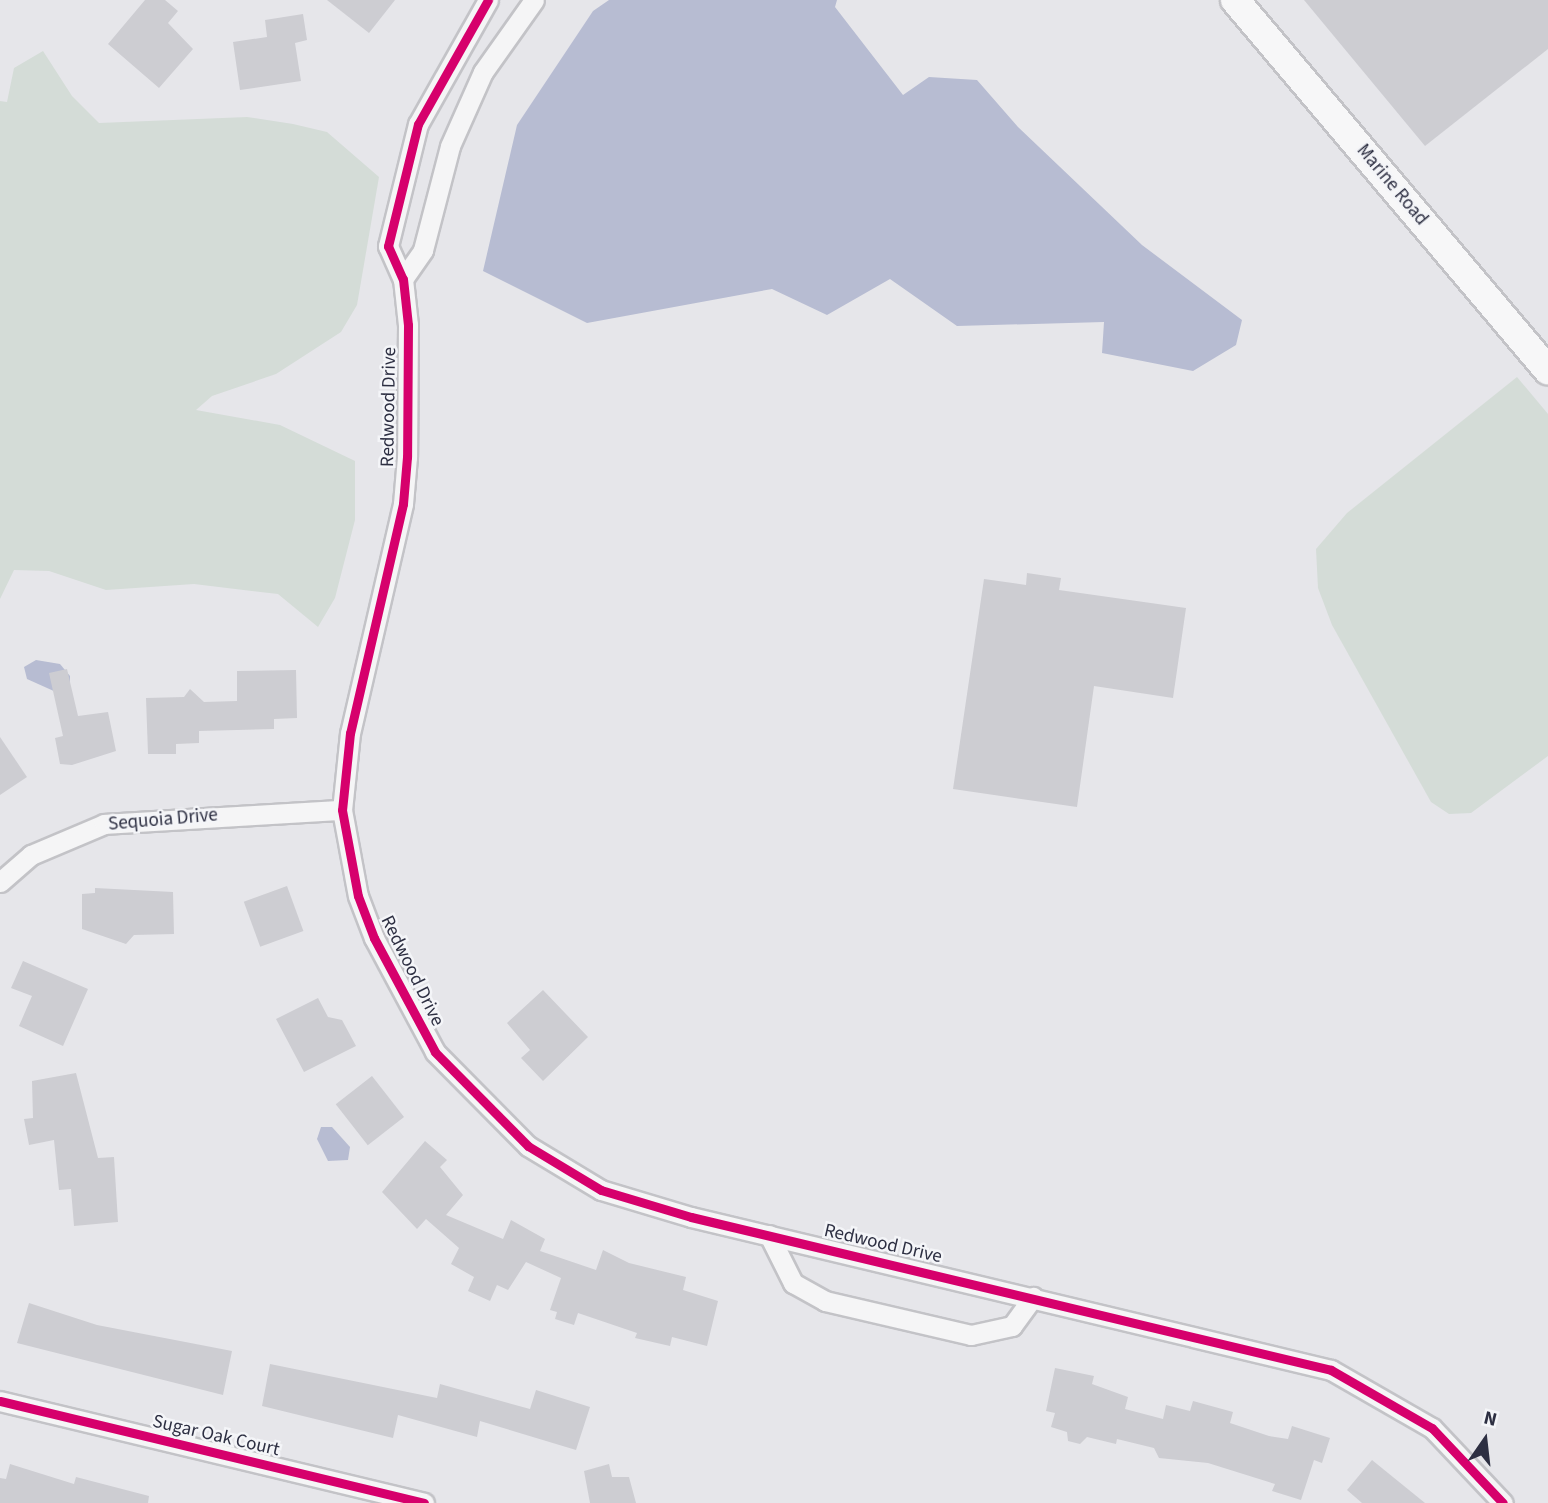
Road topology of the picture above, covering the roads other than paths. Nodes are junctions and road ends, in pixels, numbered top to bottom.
1 (488, 0) edge
2 (534, 0) edge
3 (1235, 0) edge
4 (403, 279) junction
5 (1548, 370) edge
6 (342, 810) junction
7 (0, 882) edge
8 (769, 1236) junction
9 (1033, 1297) junction
10 (0, 1401) edge
11 (424, 1503) edge
12 (1503, 1503) edge

1 - 4 street, Redwood Drive
2 - 4 street
3 - 5 main road, Marine Road
4 - 6 street, Redwood Drive
6 - 7 street, Sequoia Drive
6 - 8 street, Redwood Drive
8 - 9 street, Redwood Drive
8 - 9 street
9 - 12 street, Redwood Drive
10 - 11 street, Sugar Oak Court

